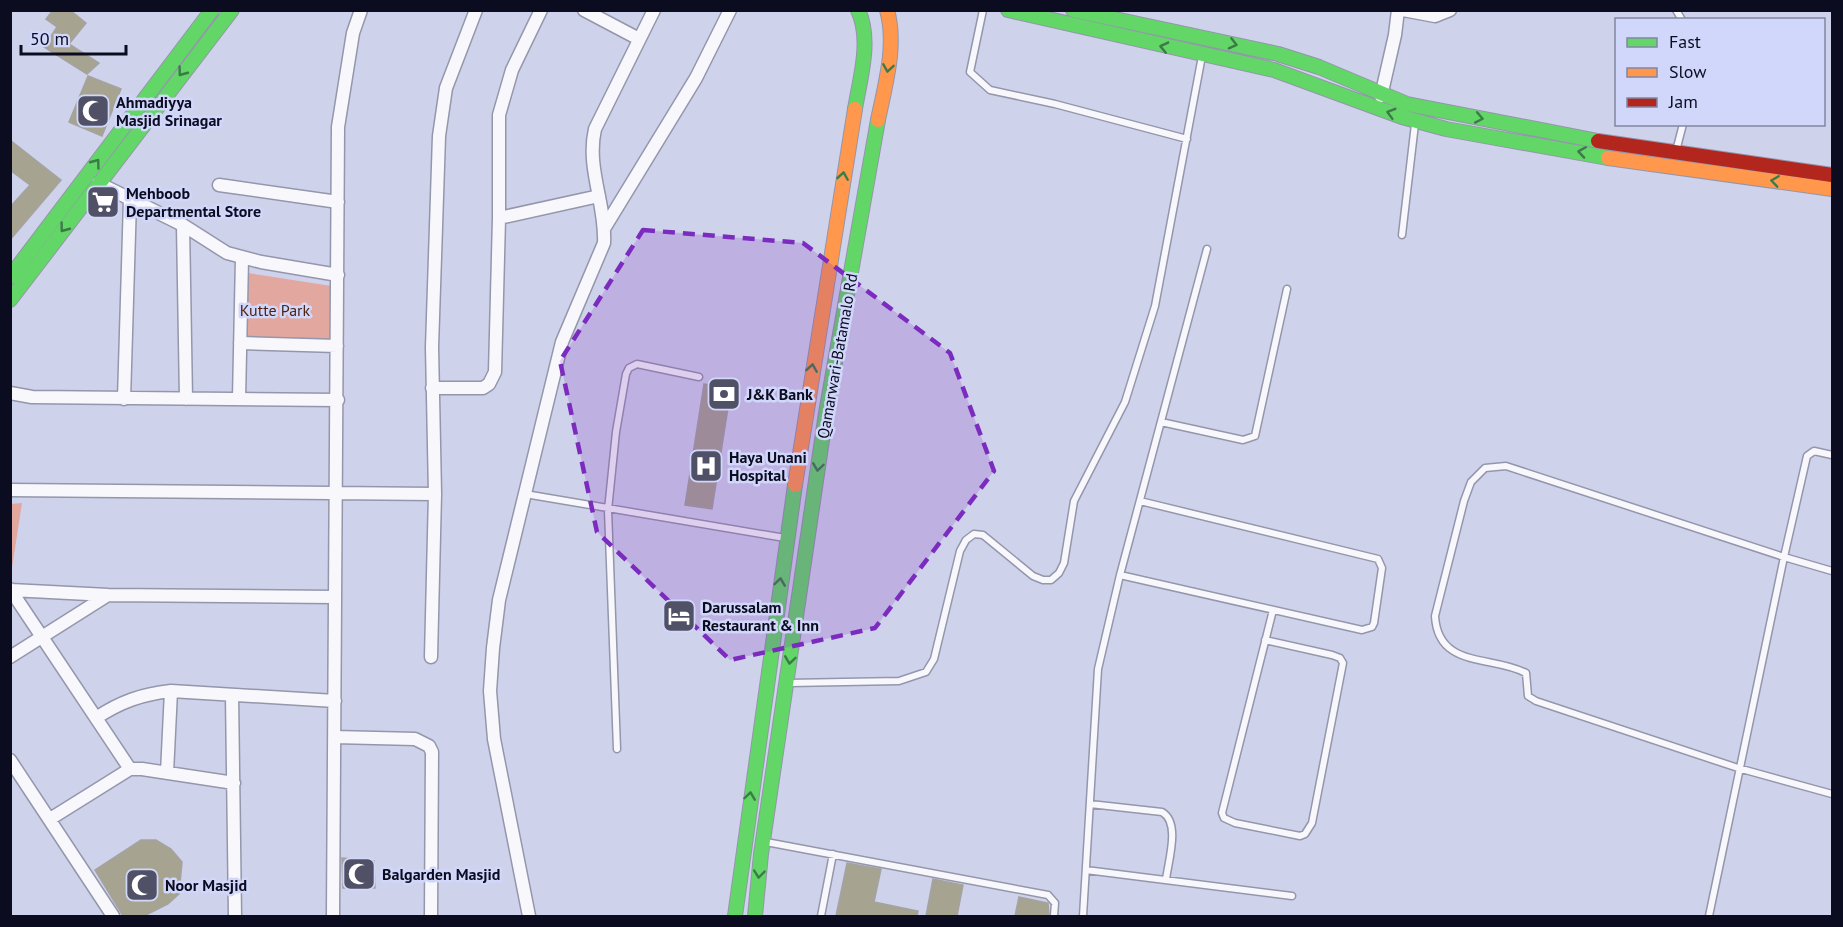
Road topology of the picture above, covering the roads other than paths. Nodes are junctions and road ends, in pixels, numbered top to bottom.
1 (212, 10) edge
2 (232, 10) edge
3 (361, 10) edge
4 (476, 10) edge
5 (541, 10) edge
6 (585, 10) edge
7 (654, 10) edge
8 (730, 10) edge
9 (887, 10) edge
10 (983, 10) edge
11 (1008, 10) edge
12 (1073, 10) edge
13 (1398, 10) edge
14 (1403, 10) edge
15 (1450, 10) edge
16 (858, 11) edge
17 (639, 39) junction
18 (1202, 55) junction
19 (1381, 96) junction
20 (1415, 120) junction
21 (1682, 126) edge
22 (1187, 139) junction
23 (1676, 152) junction
24 (1833, 175) edge
25 (98, 183) junction
26 (219, 185) dead end
27 (1833, 189) edge
28 (599, 196) junction
29 (130, 200) junction
30 (338, 202) junction
31 (500, 218) junction
32 (183, 225) junction
33 (605, 227) junction
34 (1402, 235) dead end
35 (1207, 249) dead end
36 (242, 258) junction
37 (338, 275) junction
38 (10, 278) edge
39 (1287, 289) dead end
40 (10, 300) edge
41 (240, 343) junction
42 (337, 346) junction
43 (699, 377) dead end
44 (432, 388) junction
45 (10, 393) edge
46 (124, 399) junction
47 (186, 399) junction
48 (239, 399) junction
49 (338, 400) junction
50 (1161, 422) junction
51 (1833, 455) edge
52 (10, 490) edge
53 (336, 493) junction
54 (435, 494) junction
55 (525, 494) junction
56 (1140, 501) junction
57 (608, 510) junction
58 (786, 539) junction
59 (1784, 556) junction
60 (1833, 571) edge
61 (1120, 575) junction
62 (11, 590) edge
63 (108, 595) junction
64 (334, 597) junction
65 (1273, 610) junction
66 (40, 637) junction
67 (1265, 640) junction
68 (10, 657) edge
69 (431, 657) dead end
70 (786, 683) junction
71 (171, 691) junction
72 (232, 695) junction
73 (335, 701) junction
74 (96, 718) junction
75 (335, 737) junction
76 (617, 749) dead end
77 (10, 760) edge
78 (1738, 768) junction
79 (130, 769) junction
80 (167, 773) junction
81 (234, 783) junction
82 (1833, 794) edge
83 (1090, 804) junction
84 (50, 819) junction
85 (763, 842) junction
86 (833, 854) junction
87 (1086, 870) junction
88 (1166, 880) junction
89 (1292, 896) dead end
90 (113, 916) edge
91 (235, 916) edge
92 (333, 916) edge
93 (431, 916) edge
94 (529, 916) edge
95 (735, 916) edge
96 (754, 916) edge
97 (821, 916) edge
98 (1054, 916) edge
99 (1083, 916) edge
100 (1709, 916) edge

38 -> 1 main road
2 -> 25 main road
3 - 30 street
4 - 44 street
5 - 31 street
6 - 17 street
7 - 17 street
8 - 33 street
9 -> 70 main road, Qamarwari-Batamalo Rd
10 - 22 lane
18 -> 11 main road
12 -> 19 main road
13 - 19 street
14 - 15 street
58 -> 16 main road, Qamarwari-Batamalo Rd
17 - 28 street
20 -> 18 main road
18 - 22 lane
19 -> 23 main road
27 -> 20 main road
20 - 34 lane
21 - 23 lane
22 - 70 lane
23 - 24 main road
25 - 29 street
25 -> 40 main road
26 - 30 street
28 - 31 street
28 - 33 street
29 - 32 street
29 - 46 street
30 - 37 street
31 - 44 street
32 - 36 street
32 - 47 street
33 - 55 street
35 - 50 lane
36 - 37 street
36 - 41 street
37 - 42 street
39 - 50 lane
41 - 42 street
41 - 48 street
42 - 49 street
43 - 57 lane
44 - 54 street
45 - 46 street
46 - 47 street
47 - 48 street
48 - 49 street
49 - 53 street
50 - 56 lane
51 - 59 lane
52 - 53 street
53 - 54 street
53 - 64 street
54 - 69 street
55 - 57 lane
55 - 94 street
56 - 61 lane
56 - 65 lane
57 - 58 lane
57 - 76 lane
95 -> 58 main road, Qamarwari-Batamalo Rd
59 - 60 lane
59 - 78 lane
59 - 78 lane
61 - 65 lane
61 - 83 lane
62 - 63 street
62 - 66 street
63 - 64 street
63 - 66 street
64 - 73 street
65 - 67 lane
66 - 68 street
66 - 74 street
67 - 67 lane
70 - 85 main road, Qamarwari-Batamalo Rd
71 - 72 street
71 - 74 street
71 - 80 street
72 - 73 street
72 - 81 street
73 - 75 street
74 - 79 street
75 - 92 street
75 - 93 street
77 - 84 street
78 - 82 lane
78 - 100 lane
79 - 80 street
79 - 84 street
80 - 81 street
81 - 91 street
83 - 87 lane
83 - 88 lane
84 - 90 street
85 - 86 lane
85 -> 96 main road, Qamarwari-Batamalo Rd
86 - 97 lane
86 - 98 lane
87 - 88 lane
87 - 99 lane
88 - 89 lane

